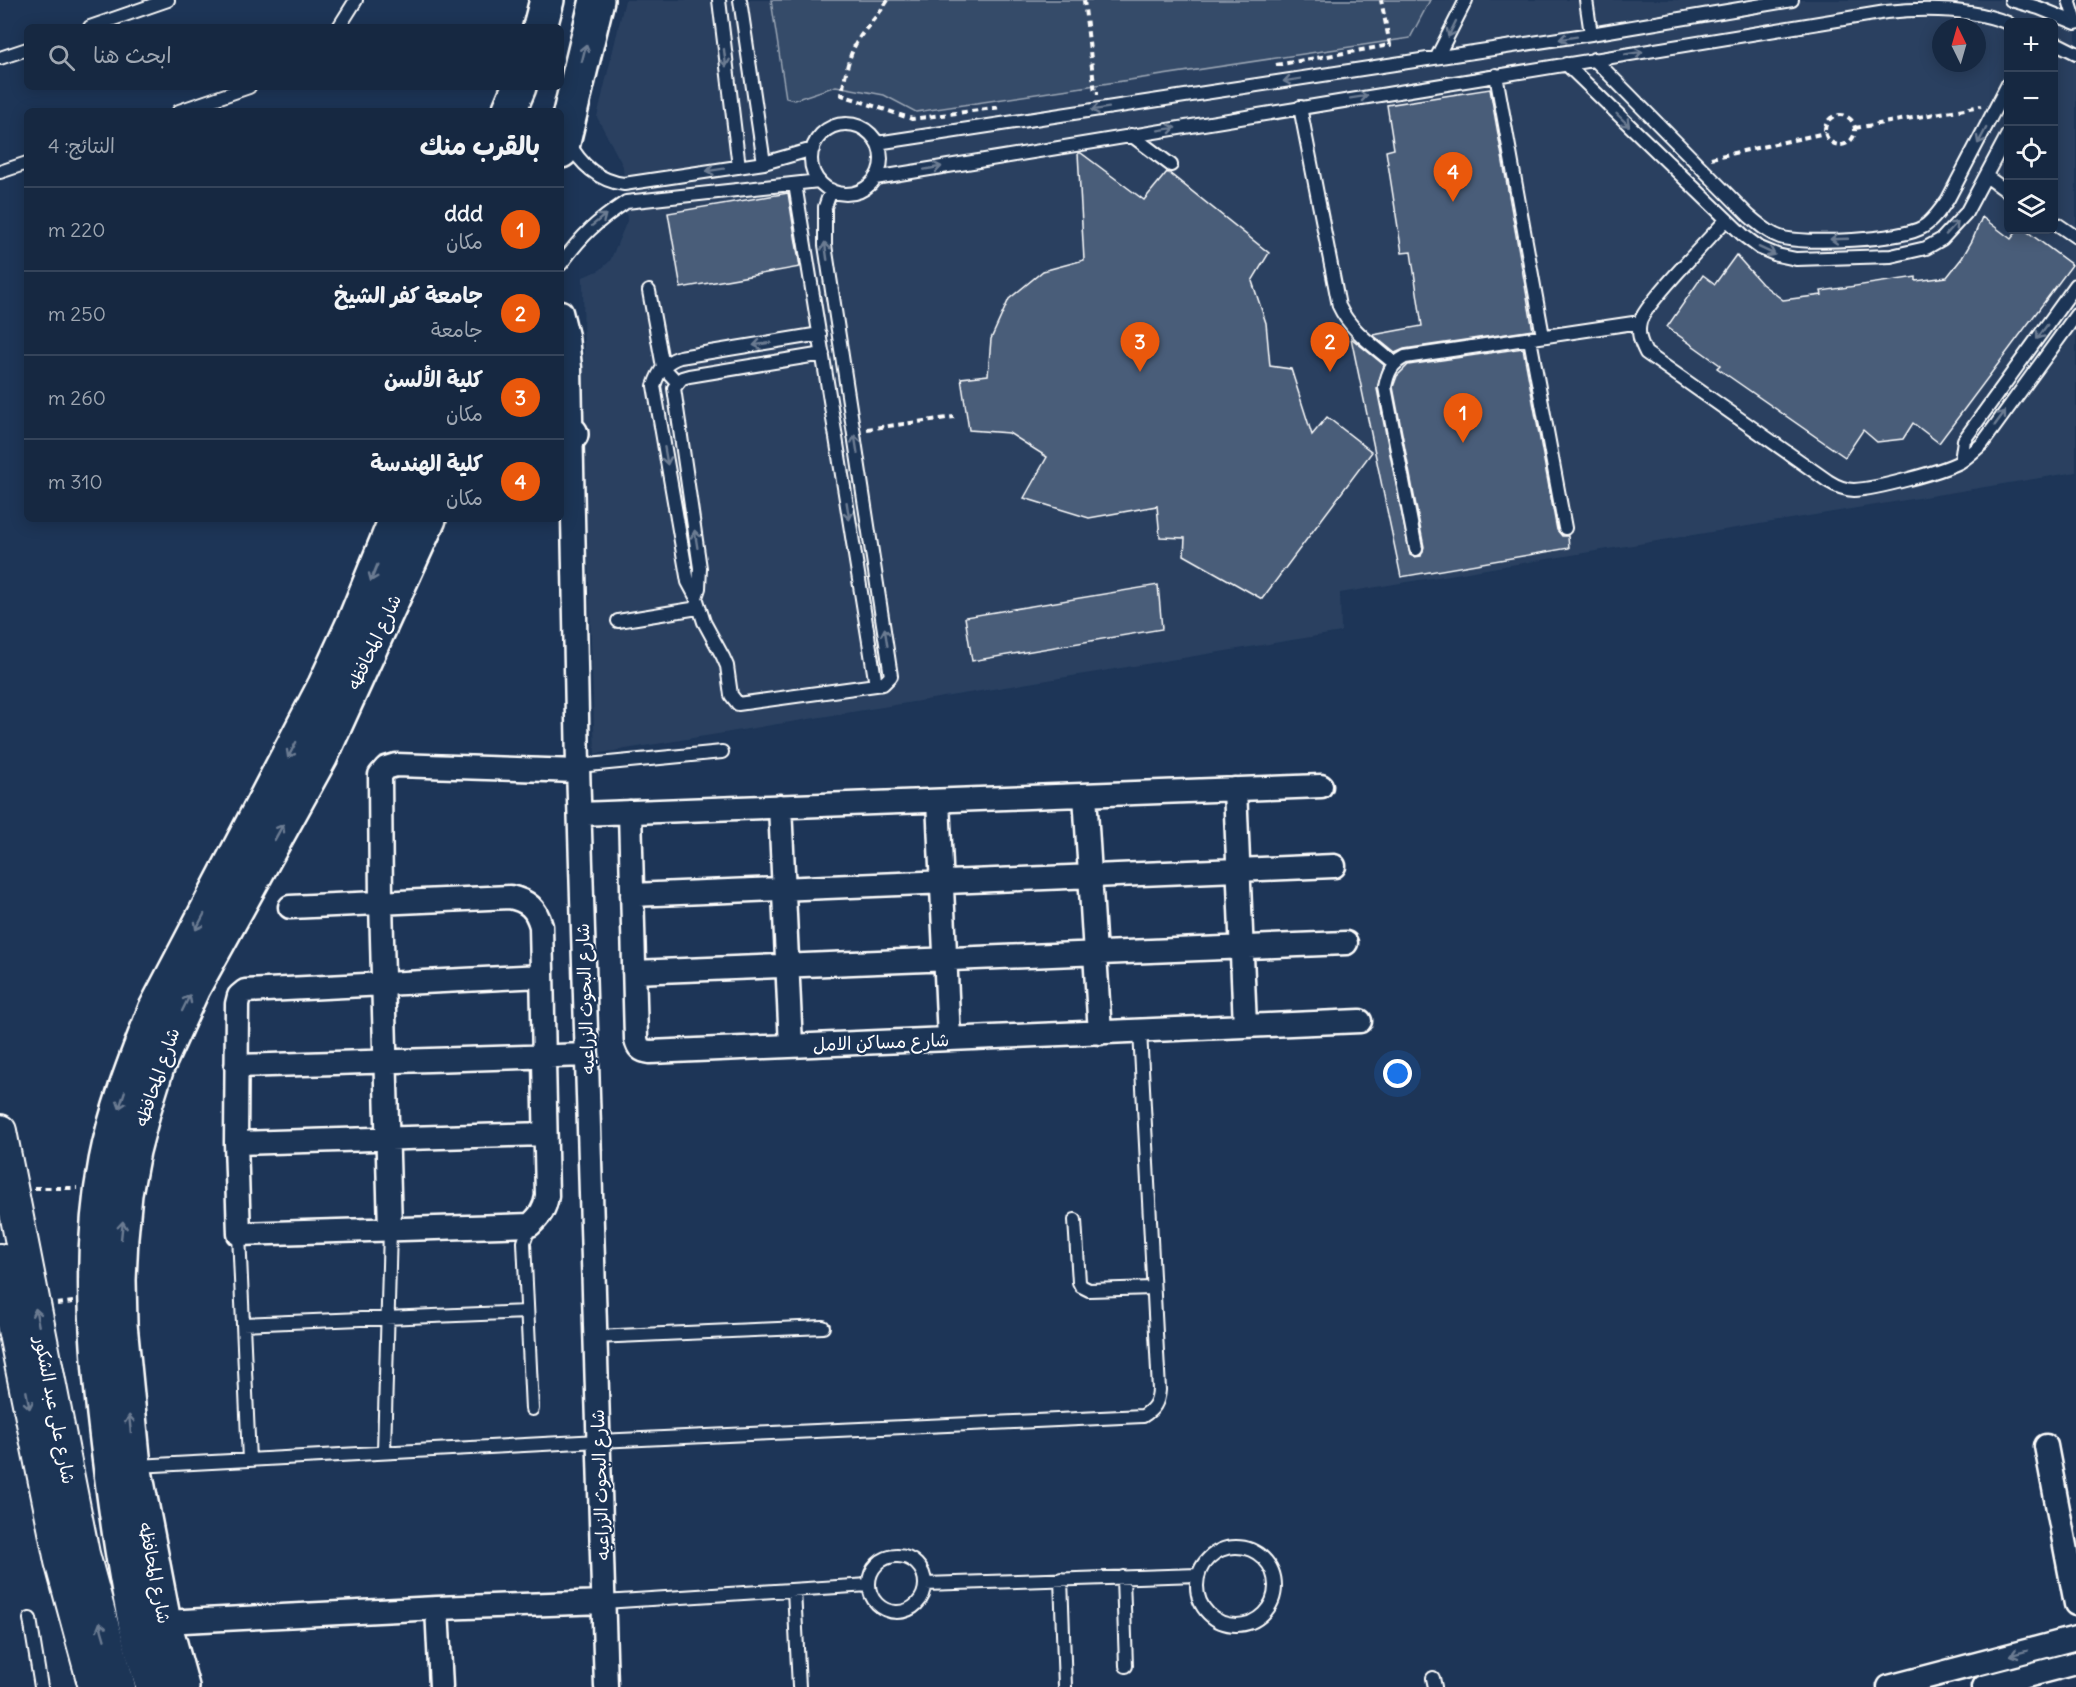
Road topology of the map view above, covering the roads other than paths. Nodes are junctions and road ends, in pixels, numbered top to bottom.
1 (168, 0) edge
2 (356, 0) edge
3 (547, 0) edge
4 (597, 0) edge
5 (719, 0) edge
6 (740, 0) edge
7 (1466, 0) edge
8 (1586, 0) edge
9 (1792, 0) edge
10 (2011, 0) edge
11 (2069, 0) edge
12 (2039, 4) edge
13 (2004, 22) edge
14 (2076, 22) edge
15 (99, 24) edge
16 (341, 24) edge
17 (541, 24) edge
18 (1591, 34) junction
19 (2058, 46) edge
20 (24, 50) edge
21 (1, 54) edge
22 (2076, 54) edge
23 (1437, 57) junction
24 (1594, 59) junction
25 (1566, 64) junction
26 (1496, 75) junction
27 (240, 90) edge
28 (518, 90) edge
29 (2004, 92) edge
30 (1300, 107) junction
31 (188, 108) edge
32 (510, 108) edge
33 (1131, 135) junction
34 (564, 138) edge
35 (2004, 142) edge
36 (564, 143) edge
37 (877, 143) junction
38 (813, 149) junction
39 (764, 163) junction
40 (24, 164) edge
41 (1171, 165) dead end
42 (739, 167) junction
43 (0, 172) edge
44 (1986, 176) junction
45 (875, 178) junction
46 (819, 181) junction
47 (795, 184) junction
48 (2004, 189) edge
49 (831, 190) junction
50 (1726, 220) junction
51 (2058, 225) edge
52 (2076, 237) edge
53 (564, 260) edge
54 (2076, 285) edge
55 (649, 291) dead end
56 (2076, 315) edge
57 (1640, 322) junction
58 (564, 324) edge
59 (820, 334) junction
60 (1543, 336) junction
61 (1530, 339) junction
62 (823, 354) junction
63 (1394, 363) junction
64 (663, 367) junction
65 (678, 383) junction
66 (566, 433) edge
67 (1961, 461) junction
68 (395, 522) edge
69 (428, 522) edge
70 (1565, 528) dead end
71 (1416, 549) dead end
72 (697, 602) junction
73 (618, 621) dead end
74 (876, 685) junction
75 (722, 752) dead end
76 (578, 769) junction
77 (1321, 786) dead end
78 (1235, 789) junction
79 (1085, 795) junction
80 (938, 801) junction
81 (780, 806) junction
82 (630, 812) junction
83 (580, 814) junction
84 (1334, 866) dead end
85 (1239, 870) junction
86 (1090, 876) junction
87 (941, 882) junction
88 (784, 889) junction
89 (632, 895) junction
90 (381, 903) junction
91 (290, 907) dead end
92 (1346, 943) dead end
93 (1242, 947) junction
94 (1095, 953) junction
95 (945, 959) junction
96 (787, 966) junction
97 (634, 972) junction
98 (542, 976) junction
99 (384, 984) junction
100 (1360, 1021) dead end
101 (1245, 1026) junction
102 (1140, 1031) junction
103 (1100, 1033) junction
104 (949, 1039) junction
105 (791, 1046) junction
106 (587, 1055) junction
107 (544, 1056) junction
108 (386, 1061) junction
109 (236, 1066) junction
110 (0, 1131) edge
111 (545, 1134) junction
112 (388, 1138) junction
113 (236, 1143) junction
114 (1075, 1220) dead end
115 (530, 1225) junction
116 (390, 1229) junction
117 (239, 1234) junction
118 (0, 1260) edge
119 (1154, 1288) junction
120 (527, 1312) junction
121 (387, 1318) junction
122 (243, 1324) junction
123 (823, 1327) dead end
124 (596, 1337) junction
125 (532, 1409) dead end
126 (599, 1441) junction
127 (2046, 1446) dead end
128 (384, 1452) junction
129 (249, 1460) junction
130 (134, 1466) junction
131 (1198, 1575) junction
132 (1123, 1577) junction
133 (1061, 1579) junction
134 (925, 1584) junction
135 (869, 1585) junction
136 (794, 1590) junction
137 (604, 1602) junction
138 (2076, 1604) edge
139 (437, 1608) junction
140 (30, 1619) dead end
141 (164, 1622) junction
142 (2076, 1638) edge
143 (2076, 1663) edge
144 (1126, 1666) dead end
145 (41, 1687) edge
146 (95, 1687) edge
147 (119, 1687) edge
148 (153, 1687) edge
149 (182, 1687) edge
150 (441, 1687) edge
151 (606, 1687) edge
152 (799, 1687) edge
153 (1065, 1687) edge
154 (1889, 1687) edge
155 (1984, 1687) edge

1 - 15 lane
2 - 16 lane
3 - 17 main road
34 -> 4 main road
5 -> 42 lane
6 - 39 lane
7 -> 23 lane
8 - 18 lane
9 - 18 lane
10 - 12 lane
11 - 14 lane
12 - 14 lane
24 -> 13 lane
18 -> 23 lane
19 - 22 lane
20 - 21 lane
23 -> 37 lane
24 - 25 lane
29 -> 24 lane
25 - 26 lane
25 -> 50 lane
30 -> 26 lane
26 - 60 lane
27 - 31 lane
28 - 32 main road
33 -> 30 lane
30 - 63 lane
33 - 41 lane
45 -> 33 lane
35 - 44 lane
42 -> 36 lane
37 - 38 lane
37 - 45 lane
38 - 39 lane
38 - 46 lane
39 - 42 lane
40 - 43 lane
44 - 48 lane
50 -> 44 lane
45 - 49 lane
46 - 47 lane
46 - 49 lane
53 -> 47 lane
47 - 59 lane
74 -> 49 lane
50 - 57 lane
51 - 52 lane
54 -> 67 lane
55 - 64 lane
67 -> 56 lane
57 - 60 lane
57 - 67 lane
58 - 66 street, شارع البحوث الزراعيه
59 - 62 lane
59 -> 64 lane
60 - 61 lane
61 - 63 lane
61 - 70 lane
62 - 65 lane
62 -> 74 lane
63 - 71 lane
64 - 65 lane
64 -> 72 lane
72 -> 65 lane
66 - 76 street, شارع البحوث الزراعيه
68 -> 148 main road, شارع المحافظه
130 -> 69 main road, شارع المحافظه
72 - 73 lane
72 - 74 lane
75 - 76 lane
76 - 83 street, شارع البحوث الزراعيه
76 - 90 street
77 - 78 street
78 - 79 street
78 - 85 street
79 - 80 street
79 - 86 street
80 - 81 street
80 - 87 street
81 - 82 street
81 - 88 street
82 - 83 street
82 - 89 street, شارع مساكن الامل
83 - 106 street, شارع البحوث الزراعيه
84 - 85 street
85 - 86 street
85 - 93 street
86 - 87 street
86 - 94 street
87 - 88 street
87 - 95 street
88 - 89 street
88 - 96 street
89 - 97 street, شارع مساكن الامل
90 - 91 street
90 - 98 street
90 - 99 street
92 - 93 street
93 - 94 street
93 - 101 street
94 - 95 street
94 - 103 street
95 - 96 street
95 - 104 street
96 - 97 street
96 - 105 street
97 - 105 street, شارع مساكن الامل
98 - 99 street
98 - 107 street
99 - 108 street
99 - 109 street
100 - 101 street, شارع مساكن الامل
101 - 102 street, شارع مساكن الامل
102 - 103 street, شارع مساكن الامل
102 - 119 lane
103 - 104 street, شارع مساكن الامل
104 - 105 street, شارع مساكن الامل
106 - 107 street
106 - 124 street, شارع البحوث الزراعيه
107 - 108 street
107 - 111 street
108 - 109 street
108 - 112 street
109 - 113 street
147 -> 110 main road, شارع على عبد الشكور
111 - 112 street
111 - 115 street
112 - 113 street
112 - 116 street
113 - 117 street
114 - 119 lane
115 - 116 street
115 - 120 lane
116 - 117 street
116 - 121 lane
117 - 122 lane
118 -> 146 main road, شارع على عبد الشكور
119 - 126 lane
120 - 121 lane
120 - 125 lane
121 - 122 lane
121 - 128 lane
122 - 129 lane
123 - 124 lane
124 - 126 street, شارع البحوث الزراعيه
126 - 128 lane
126 - 137 street, شارع البحوث الزراعيه
127 - 138 street
128 - 129 lane
129 - 130 lane
130 - 141 main road, شارع المحافظه
131 - 131 lane
131 - 132 lane
132 - 133 lane
132 - 144 lane
133 - 134 lane
133 - 153 lane
134 - 135 lane
134 - 135 lane
135 - 136 lane
136 - 137 lane
136 - 152 lane
137 - 139 street
137 - 151 street, شارع البحوث الزراعيه
139 - 141 street
139 - 150 street
140 - 145 lane
141 - 149 main road, شارع المحافظه
142 -> 154 street
143 - 155 street

